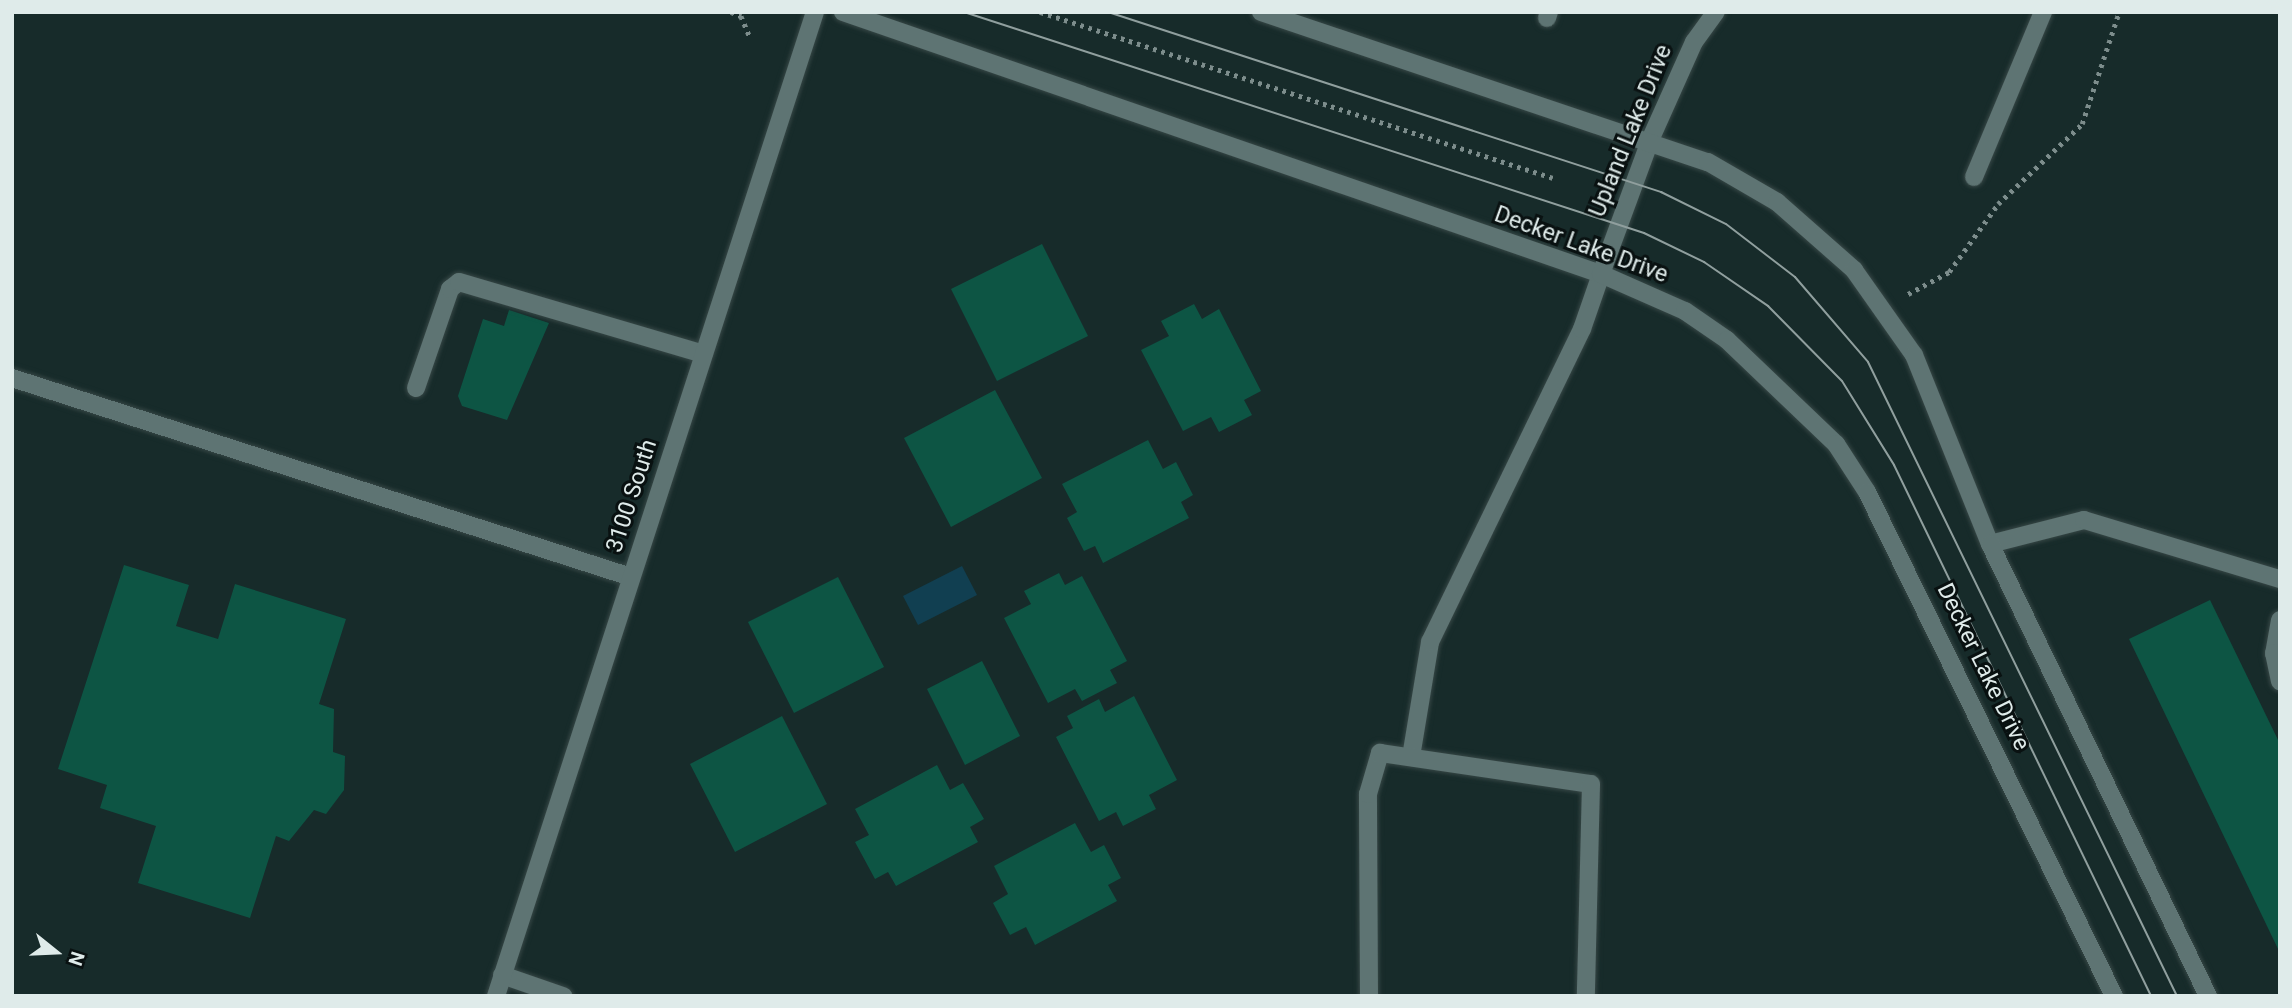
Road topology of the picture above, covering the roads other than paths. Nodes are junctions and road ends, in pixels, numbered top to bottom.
1 (815, 12) edge
2 (843, 12) edge
3 (1261, 12) edge
4 (1716, 12) edge
5 (2043, 12) edge
6 (1651, 138) junction
7 (1974, 177) dead end
8 (1601, 274) junction
9 (704, 354) junction
10 (12, 378) edge
11 (416, 388) dead end
12 (1990, 544) junction
13 (631, 578) junction
14 (2280, 579) edge
15 (2280, 620) edge
16 (2280, 681) edge
17 (1411, 757) junction
18 (502, 975) junction
19 (496, 996) edge
20 (562, 996) edge
21 (1369, 996) edge
22 (1586, 996) edge
23 (2114, 996) edge
24 (2208, 996) edge

1 - 9 street, 3100 South
2 - 8 street, Decker Lake Drive
3 - 6 street
4 - 6 street, Upland Lake Drive
5 - 7 street
6 - 8 street, Upland Lake Drive
6 - 12 street
8 - 17 street, Upland Lake Drive
8 - 23 street, Decker Lake Drive
9 - 11 street
9 - 13 street, 3100 South
10 - 13 street
12 - 14 street
12 - 24 street
13 - 18 street, 3100 South
15 - 16 street
17 - 21 street
17 - 22 street
18 - 19 street, 3100 South
18 - 20 street

